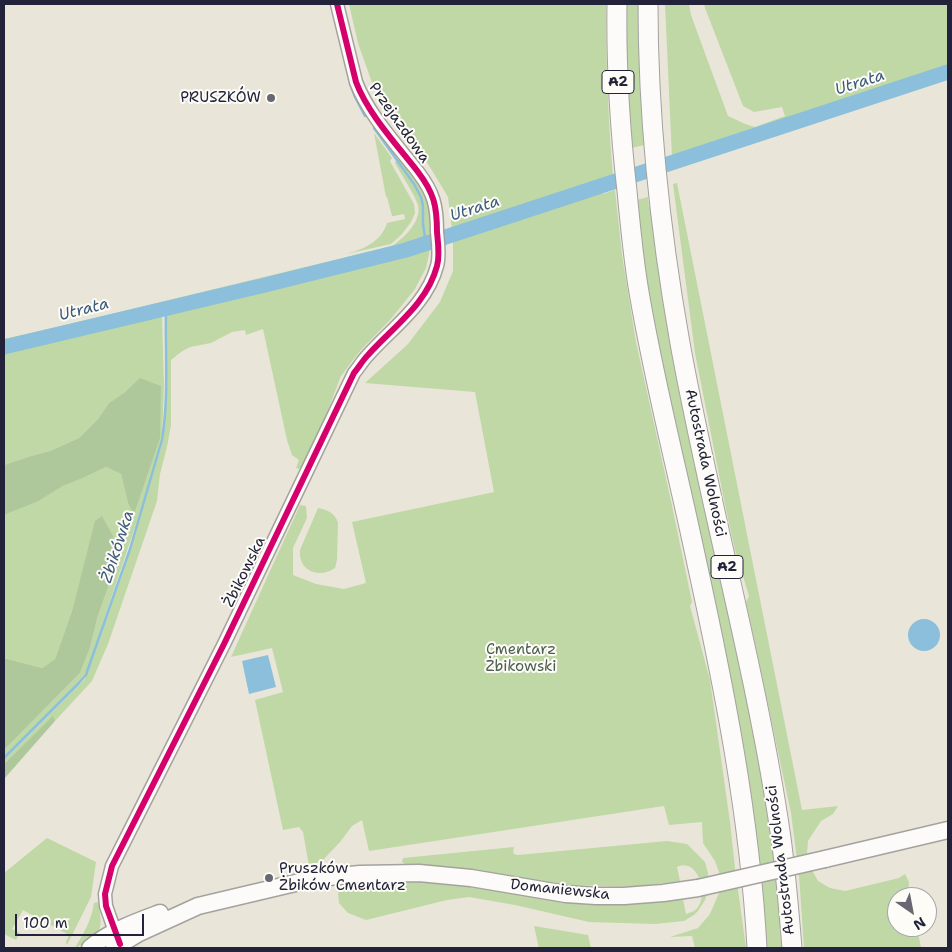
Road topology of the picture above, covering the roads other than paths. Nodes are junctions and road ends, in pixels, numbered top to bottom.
1 (337, 4) edge
2 (617, 4) edge
3 (648, 4) edge
4 (437, 226) joint
5 (948, 830) edge
6 (116, 941) edge
7 (90, 948) edge
8 (757, 948) edge
9 (792, 948) edge

1 - 4 street, Przejazdowa
2 - 8 highway, Autostrada Wolności / A2
3 - 9 highway, Autostrada Wolności / A2
4 - 6 street, Żbikowska
5 - 6 main road, Domaniewska, bridge
6 - 7 main road, Domaniewska

